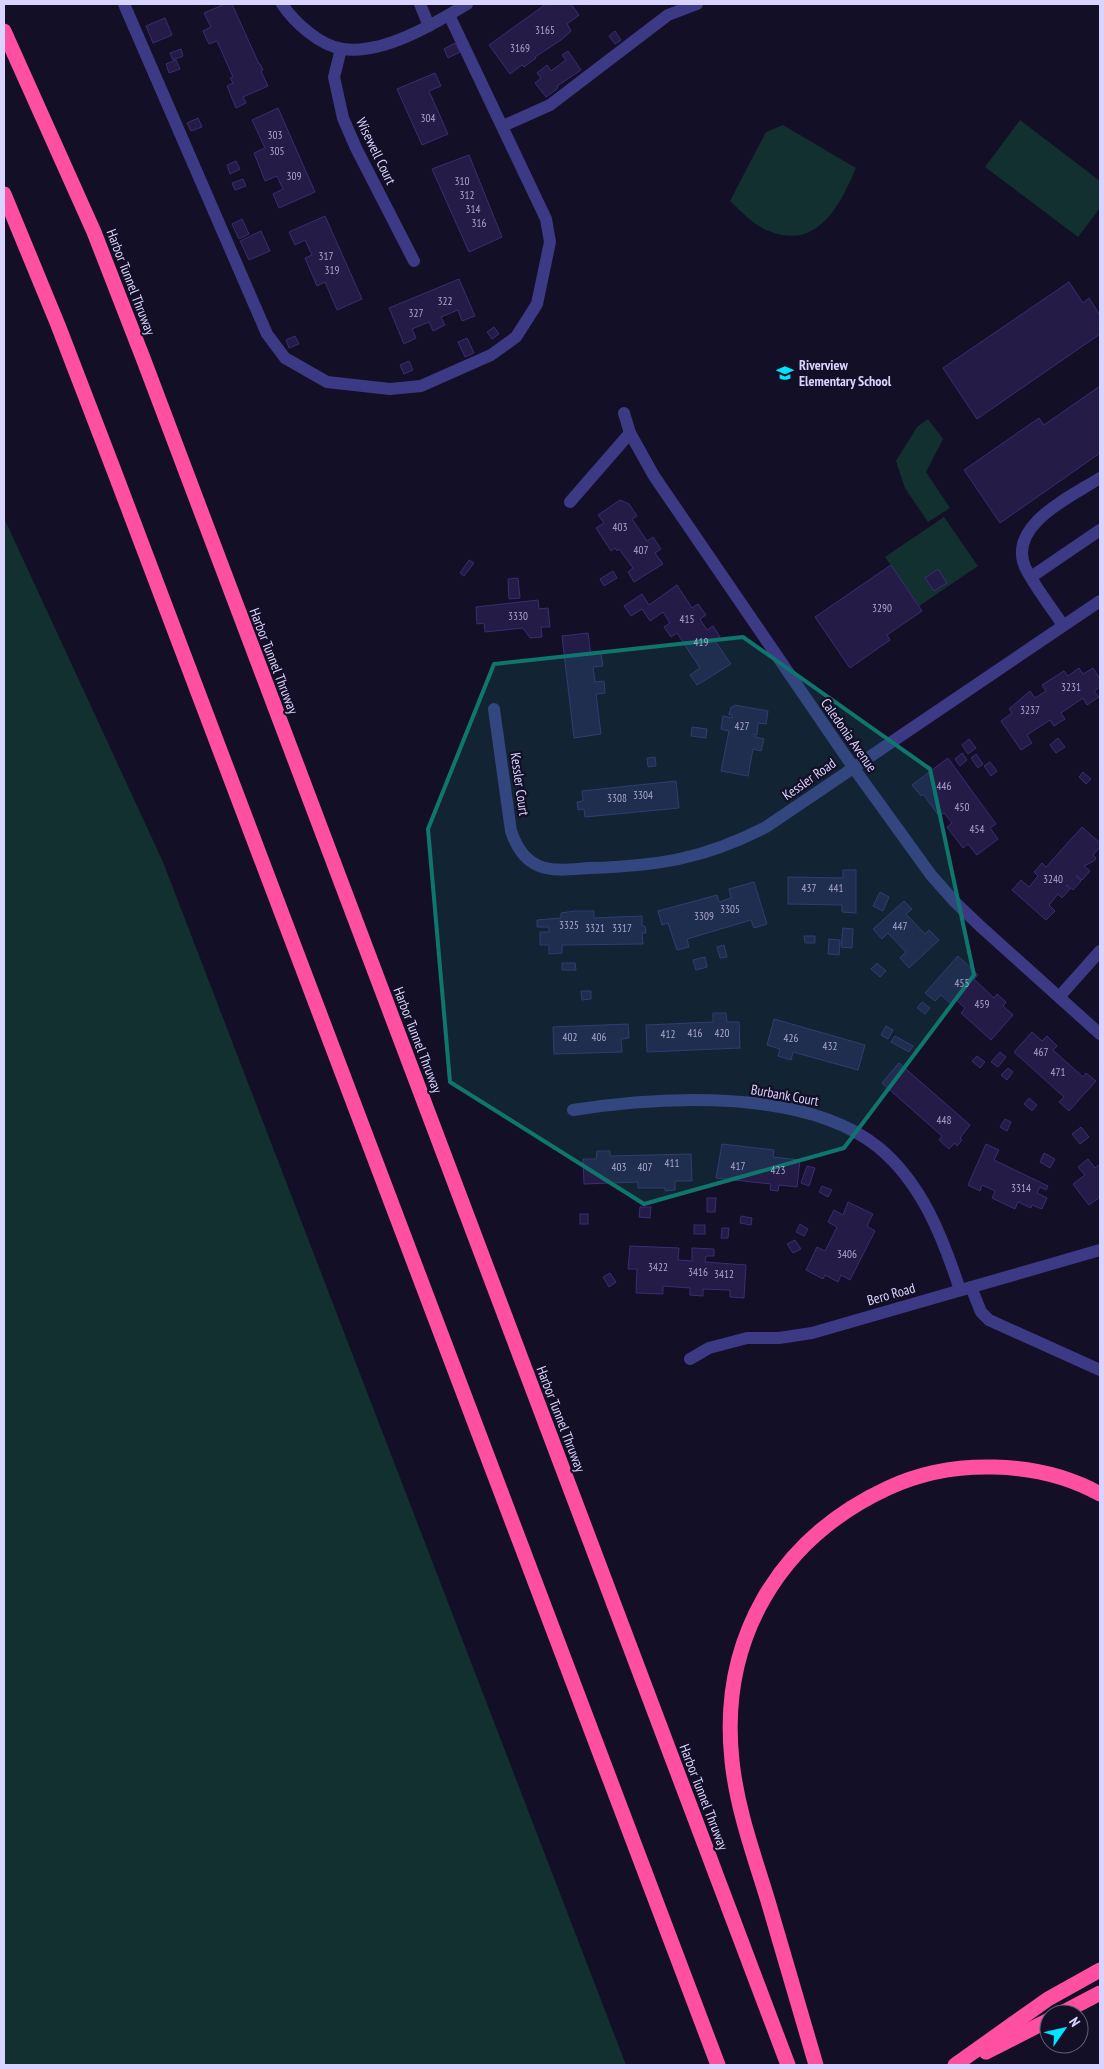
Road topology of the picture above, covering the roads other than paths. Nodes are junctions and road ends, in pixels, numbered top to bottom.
1 (124, 4) edge
2 (282, 4) edge
3 (420, 4) edge
4 (467, 4) edge
5 (697, 4) edge
6 (449, 15) junction
7 (429, 26) junction
8 (4, 31) edge
9 (341, 49) junction
10 (503, 126) junction
11 (4, 194) edge
12 (414, 261) dead end
13 (624, 413) dead end
14 (630, 433) junction
15 (1100, 478) edge
16 (570, 502) dead end
17 (1100, 530) edge
18 (1031, 577) junction
19 (1100, 601) edge
20 (1063, 625) junction
21 (494, 709) dead end
22 (853, 767) junction
23 (528, 859) joint
24 (1100, 951) edge
25 (1059, 997) junction
26 (1100, 1034) edge
27 (573, 1110) dead end
28 (1100, 1250) edge
29 (966, 1288) junction
30 (690, 1359) dead end
31 (1100, 1370) edge
32 (1100, 1494) edge
33 (1100, 1970) edge
34 (1100, 1993) edge
35 (1079, 2004) edge
36 (1039, 2025) edge
37 (718, 2065) edge
38 (788, 2065) edge
39 (816, 2065) edge
40 (955, 2065) edge
41 (961, 2065) edge

1 - 10 street
2 - 9 street
3 - 7 street
4 - 6 street
5 - 10 street
6 - 7 street
6 - 10 street
7 - 9 street
8 - 38 highway, Harbor Tunnel Thruway
9 - 12 street, Wisewell Court
11 - 37 highway
13 - 14 street, Caledonia Avenue
14 - 16 street
14 - 22 street, Caledonia Avenue
15 - 18 street
17 - 18 street
18 - 20 street
19 - 20 street, Kessler Road
20 - 22 street, Kessler Road
21 - 23 street, Kessler Court
22 - 23 street, Kessler Road
22 - 25 street, Caledonia Avenue
24 - 25 street
25 - 26 street, Caledonia Avenue
27 - 29 street, Burbank Court
28 - 29 street, Bero Road
29 - 30 street, Bero Road
29 - 31 street, Burbank Court
32 - 39 highway
33 - 40 highway
34 - 35 highway
36 - 41 highway

